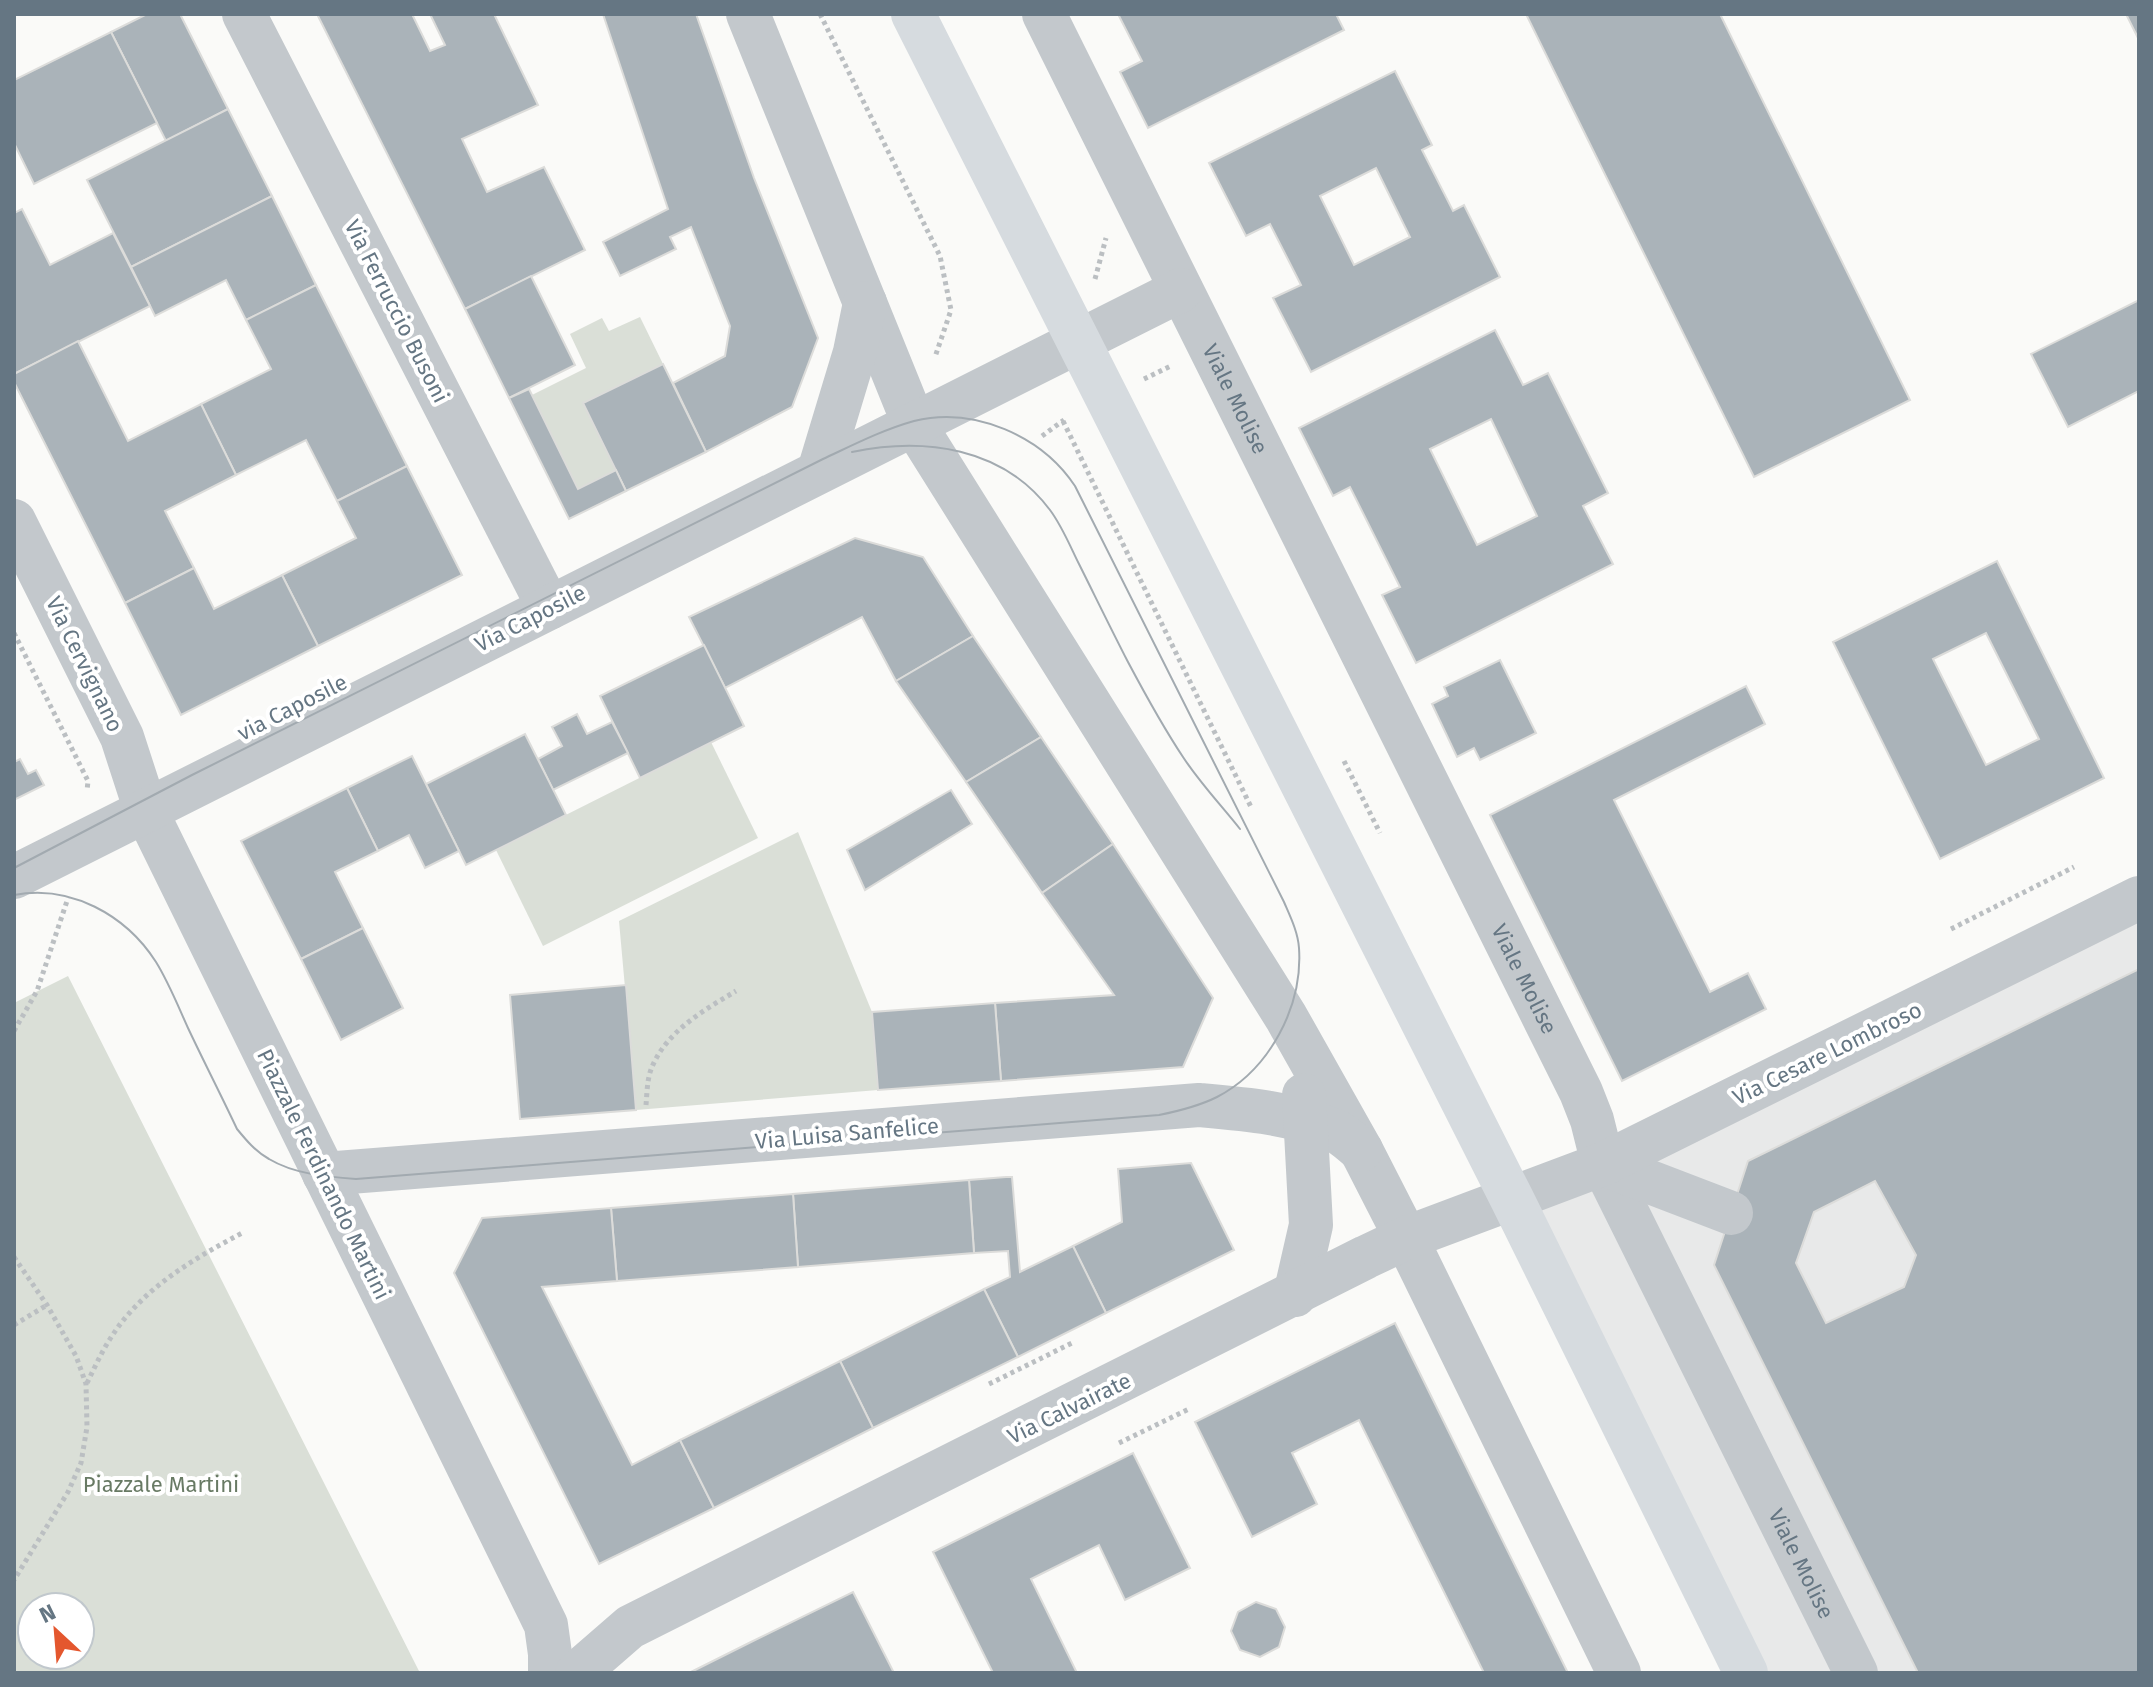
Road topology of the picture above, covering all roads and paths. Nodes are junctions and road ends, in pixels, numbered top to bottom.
1 (244, 14) edge
2 (748, 14) edge
3 (820, 14) edge
4 (913, 14) edge
5 (1044, 14) edge
6 (1107, 237) dead end
7 (1181, 290) junction
8 (865, 303) junction
9 (1078, 341) junction
10 (1180, 362) dead end
11 (1143, 380) dead end
12 (914, 424) junction
13 (1042, 436) dead end
14 (819, 471) junction
15 (14, 521) edge
16 (549, 608) junction
17 (14, 633) edge
18 (88, 781) dead end
19 (1251, 807) dead end
20 (146, 811) junction
21 (2074, 867) dead end
22 (14, 877) edge
23 (69, 896) dead end
24 (2139, 898) edge
25 (1951, 929) dead end
26 (736, 991) dead end
27 (1286, 1017) junction
28 (14, 1031) edge
29 (645, 1108) dead end
30 (1306, 1121) junction
31 (1361, 1150) junction
32 (1603, 1164) junction
33 (324, 1174) junction
34 (1512, 1199) junction
35 (1731, 1213) dead end
36 (244, 1232) dead end
37 (1406, 1238) junction
38 (14, 1257) edge
39 (1295, 1295) junction
40 (47, 1305) junction
41 (14, 1325) edge
42 (1072, 1343) dead end
43 (86, 1384) junction
44 (989, 1384) dead end
45 (1189, 1409) dead end
46 (1119, 1443) dead end
47 (14, 1580) edge
48 (546, 1625) junction
49 (630, 1627) junction
50 (550, 1673) edge
51 (577, 1673) edge
52 (1619, 1673) edge
53 (1746, 1673) edge
54 (1856, 1673) edge

1 - 16 street, Via Ferruccio Busoni
2 - 8 street
3 - 12 path
4 - 9 main road
5 - 7 street, Viale Molise
6 - 9 path
7 - 9 street
7 - 32 street, Viale Molise
8 - 12 street
8 - 14 street
9 - 12 street
9 - 34 main road
10 - 11 path
12 - 14 street, Via Caposile
12 - 27 street
13 - 19 path
14 - 16 street, Via Caposile
15 - 20 street, Via Cervignano
16 - 20 street, Via Caposile
17 - 18 path
20 - 22 street
20 - 33 street, Piazzale Ferdinando Martini
21 - 25 path
23 - 28 path
24 - 32 street, Via Cesare Lombroso
26 - 29 path
27 - 30 street
27 - 31 street
30 - 31 street, Via Luisa Sanfelice
30 - 33 street, Via Luisa Sanfelice
30 - 39 street
31 - 37 street
32 - 34 street, Via Cesare Lombroso
32 - 35 street
32 - 54 street, Viale Molise
33 - 48 street, Piazzale Ferdinando Martini
34 - 37 street, Via Calvairate
34 - 53 main road
36 - 43 path
37 - 39 street, Via Calvairate
37 - 52 street
38 - 40 path
39 - 49 street, Via Calvairate
40 - 41 path
40 - 43 path
42 - 44 path
43 - 47 path
45 - 46 path
48 - 49 street, Via Calvairate
48 - 50 street, Piazzale Ferdinando Martini
49 - 51 street, Via Calvairate

